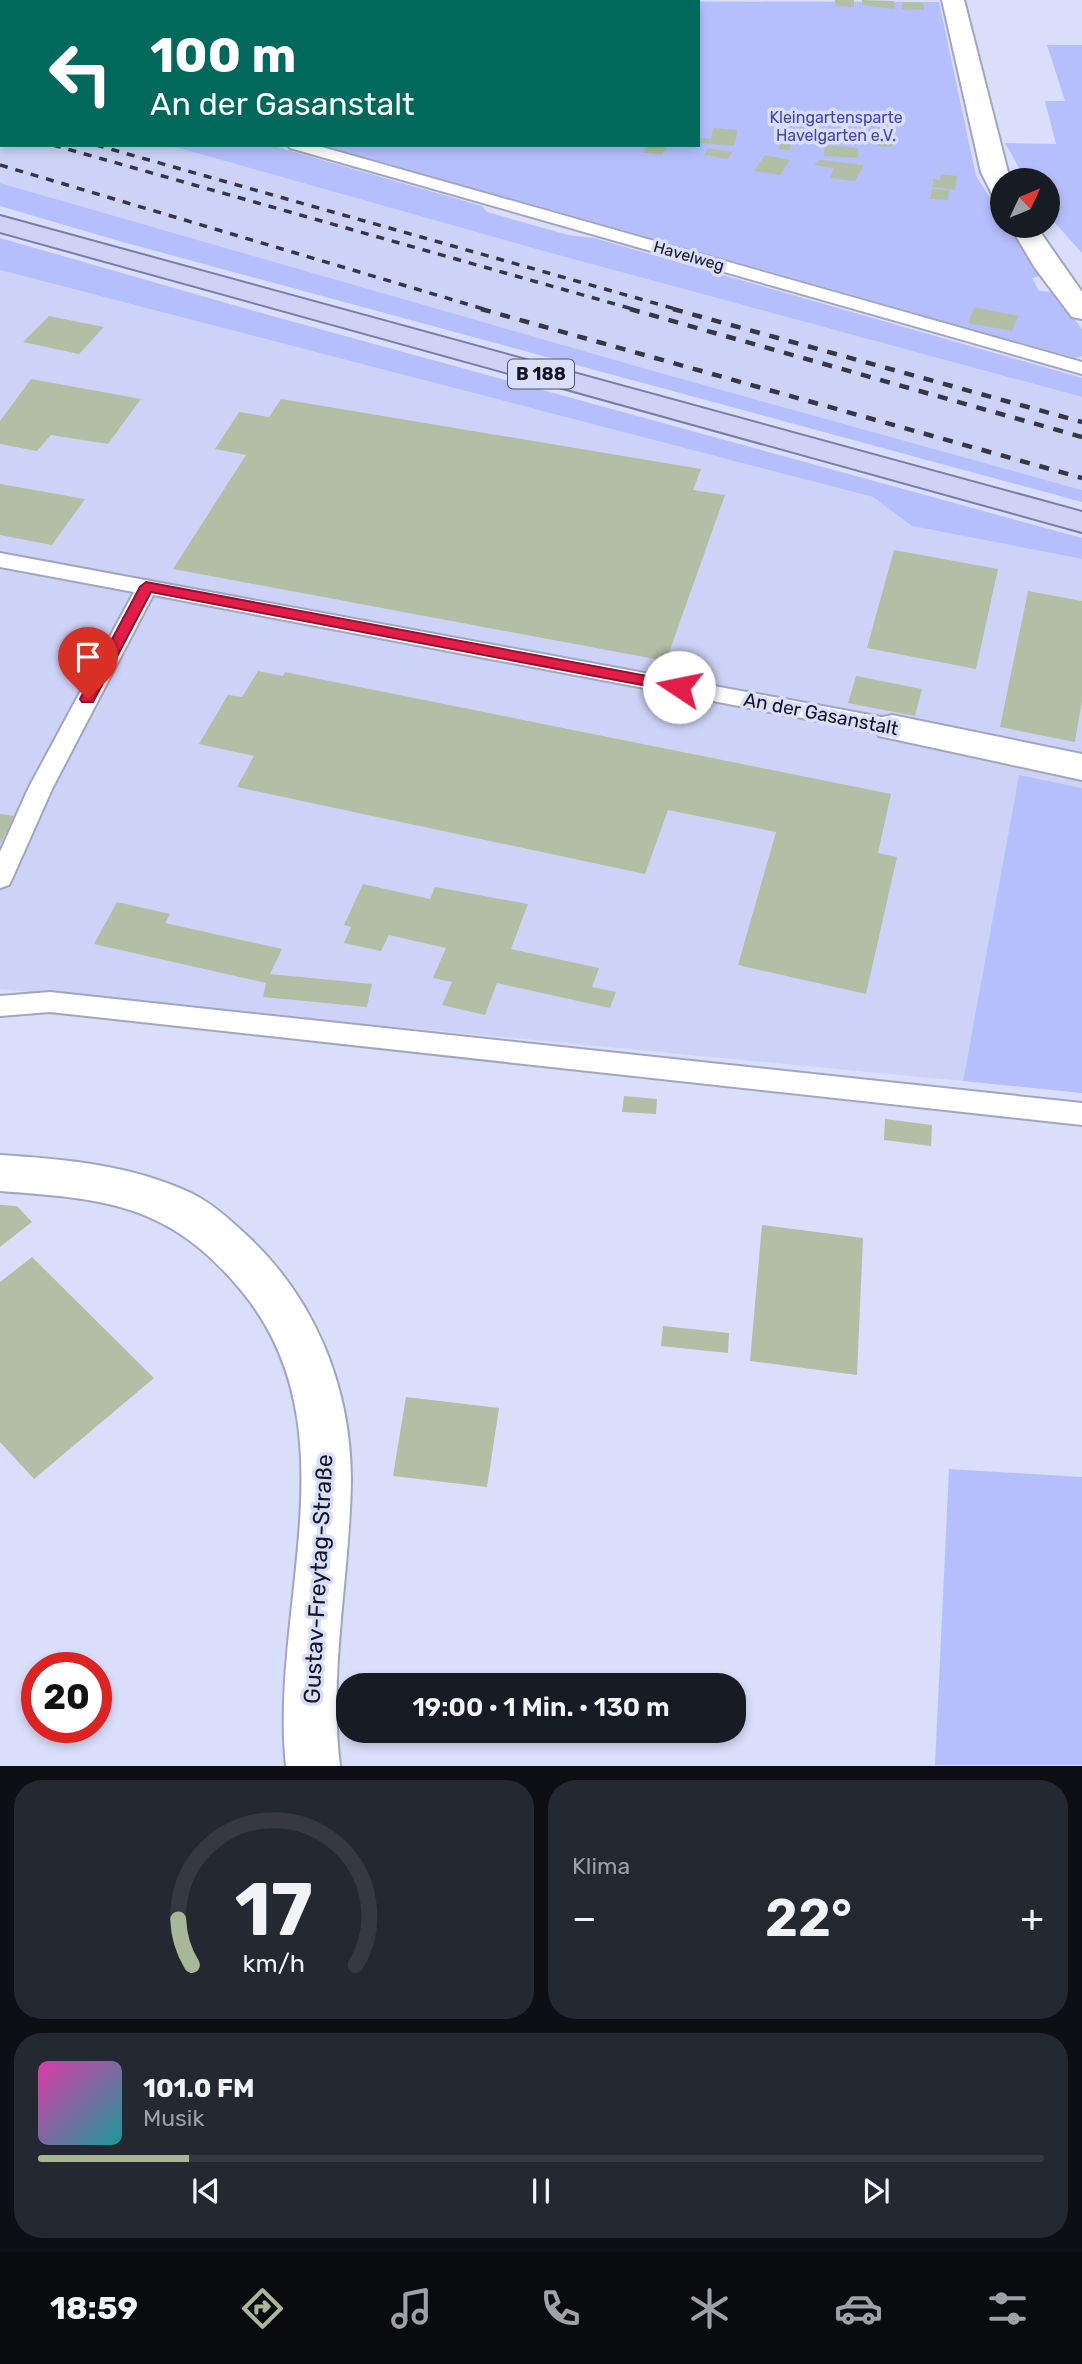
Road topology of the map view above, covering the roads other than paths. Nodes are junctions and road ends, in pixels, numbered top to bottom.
1 (953, 0) edge
2 (303, 147) edge
3 (992, 168) edge
4 (0, 224) edge
5 (1030, 238) edge
6 (1082, 311) edge
7 (1082, 368) edge
8 (1082, 522) edge
9 (0, 560) edge
10 (146, 587) junction
11 (892, 727) joint
12 (1082, 767) edge
13 (0, 879) edge
14 (0, 1006) edge
15 (1082, 1114) edge
16 (0, 1173) edge
17 (313, 1766) edge

1 - 3 street
2 - 7 lane, Havelweg
4 - 8 main road, B 188
5 - 6 street
9 - 10 lane, An der Gasanstalt
10 - 11 lane, An der Gasanstalt
10 - 13 lane
11 - 12 street, An der Gasanstalt
14 - 15 lane
16 - 17 street, Gustav-Freytag-Straße

